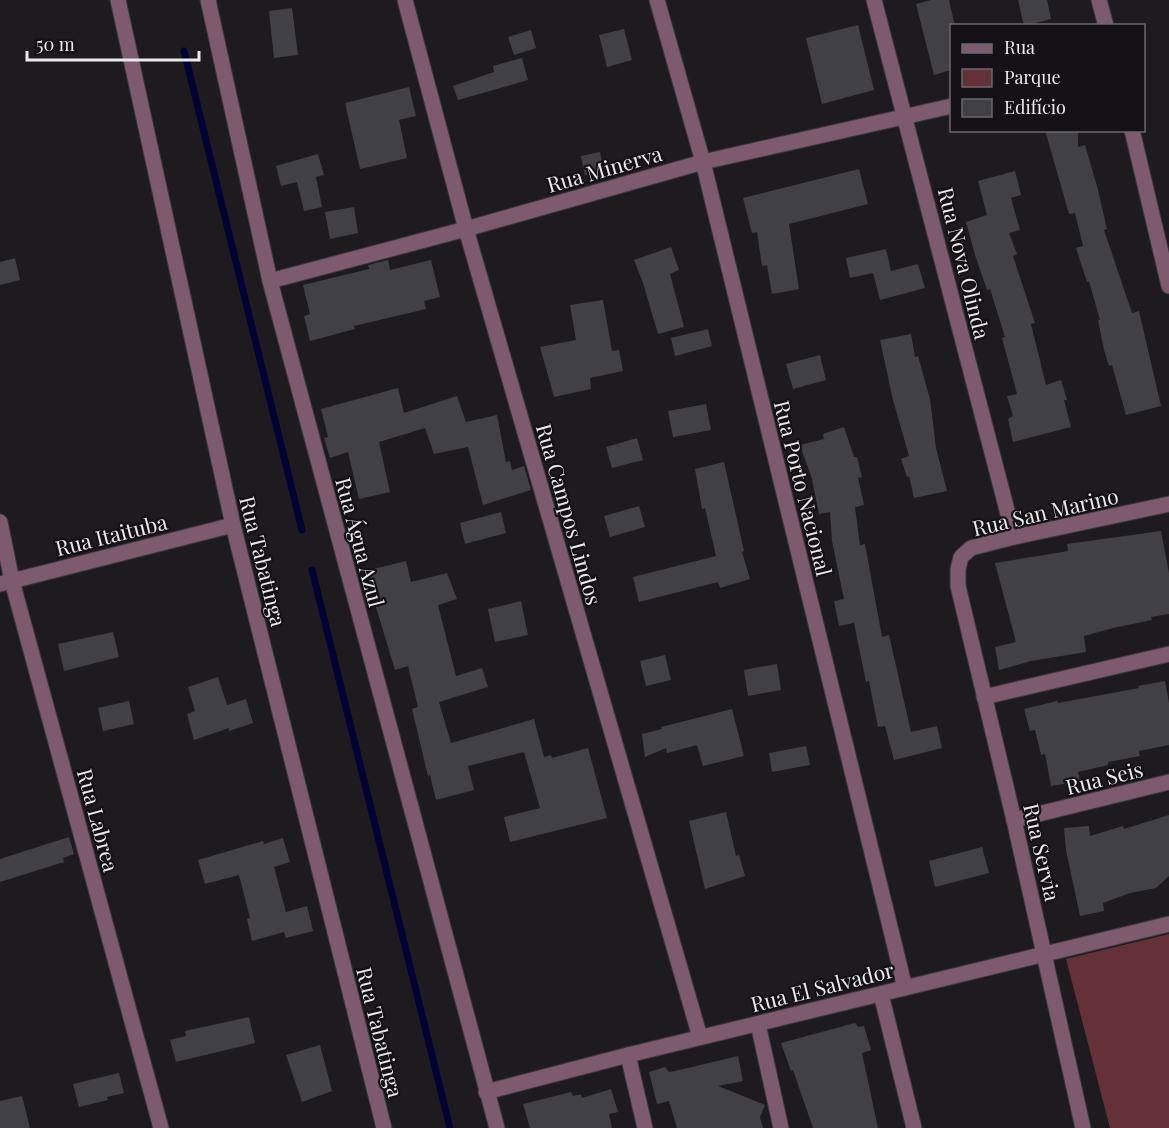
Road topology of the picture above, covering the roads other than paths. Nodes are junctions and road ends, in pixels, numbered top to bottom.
1 (118, 0) edge
2 (208, 0) edge
3 (405, 0) edge
4 (657, 0) edge
5 (874, 0) edge
6 (1099, 0) edge
7 (1105, 24) edge
8 (950, 106) edge
9 (905, 116) junction
10 (1132, 132) edge
11 (703, 162) junction
12 (466, 229) junction
13 (270, 281) junction
14 (1169, 286) edge
15 (1169, 504) edge
16 (0, 522) edge
17 (233, 525) junction
18 (1014, 537) junction
19 (6, 582) edge
20 (958, 586) joint
21 (1169, 654) edge
22 (984, 697) junction
23 (1169, 782) edge
24 (1014, 820) junction
25 (1169, 924) edge
26 (1044, 954) junction
27 (905, 988) junction
28 (881, 994) junction
29 (758, 1024) junction
30 (700, 1037) junction
31 (628, 1055) junction
32 (486, 1092) junction
33 (160, 1128) edge
34 (384, 1128) edge
35 (496, 1128) edge
36 (645, 1128) edge
37 (781, 1128) edge
38 (914, 1128) edge
39 (1083, 1128) edge

1 - 17 street, Rua Tabatinga
2 - 13 street, Rua Água Azul
3 - 12 street, Rua Campos Lindos
4 - 11 street, Rua Porto Nacional
5 - 9 street, Rua Nova Olinda
6 - 7 street
8 - 9 street, Rua Minerva
9 - 11 street, Rua Minerva
9 - 18 street, Rua Nova Olinda
10 - 14 street
11 - 12 street, Rua Minerva
11 - 27 street, Rua Porto Nacional
12 - 13 street, Rua Minerva
12 - 30 street, Rua Campos Lindos
13 - 32 street, Rua Água Azul
15 - 18 street, Rua San Marino
16 - 19 street, Rua Labrea
17 - 19 street, Rua Itaituba
17 - 34 street, Rua Tabatinga
18 - 20 street, Rua San Marino
19 - 33 street, Rua Labrea
20 - 22 street, Rua Servia
21 - 22 street
22 - 24 street, Rua Servia
23 - 24 street, Rua Seis
24 - 26 street, Rua Servia
25 - 26 street, Rua El Salvador
26 - 27 street, Rua El Salvador
26 - 39 street, Rua Servia
27 - 28 street, Rua El Salvador
28 - 29 street, Rua El Salvador
28 - 38 street
29 - 30 street, Rua El Salvador
29 - 37 street
30 - 31 street, Rua El Salvador
31 - 32 street, Rua El Salvador
31 - 36 street
32 - 35 street, Rua Água Azul

